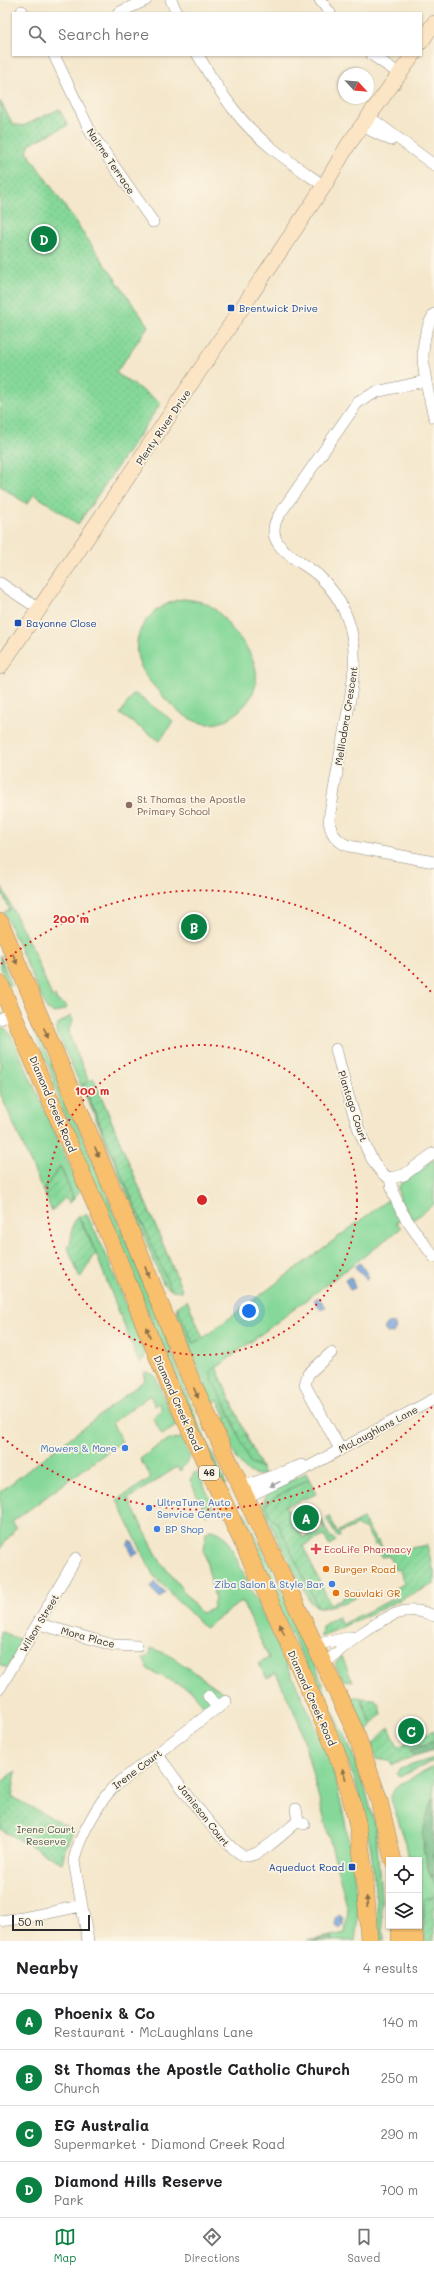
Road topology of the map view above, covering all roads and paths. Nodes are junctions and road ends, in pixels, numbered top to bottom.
1 (146, 0) edge
2 (170, 0) edge
3 (320, 0) edge
4 (120, 12) edge
5 (176, 12) edge
6 (329, 12) edge
7 (434, 23) edge
8 (422, 41) edge
9 (54, 56) edge
10 (199, 56) edge
11 (373, 56) edge
12 (412, 56) edge
13 (400, 74) junction
14 (370, 124) junction
15 (434, 165) edge
16 (324, 186) junction
17 (153, 222) dead end
18 (434, 314) edge
19 (426, 381) junction
20 (434, 417) edge
21 (0, 583) edge
22 (39, 609) junction
23 (0, 668) edge
24 (434, 862) edge
25 (0, 922) edge
26 (0, 984) edge
27 (30, 997) junction
28 (5, 1010) edge
29 (336, 1049) dead end
30 (434, 1153) edge
31 (390, 1178) junction
32 (434, 1257) edge
33 (332, 1353) dead end
34 (434, 1399) edge
35 (340, 1449) junction
36 (243, 1493) junction
37 (224, 1505) junction
38 (76, 1558) dead end
39 (434, 1616) edge
40 (39, 1624) junction
41 (358, 1635) junction
42 (314, 1645) junction
43 (137, 1646) dead end
44 (323, 1666) junction
45 (0, 1688) edge
46 (208, 1696) dead end
47 (157, 1754) junction
48 (296, 1809) dead end
49 (392, 1857) edge
50 (81, 1906) junction
51 (0, 1921) edge
52 (400, 1929) edge
53 (413, 1929) edge
54 (88, 1941) edge
55 (369, 1941) edge
56 (400, 1941) edge
57 (415, 1941) edge

1 - 4 street
2 - 5 street
3 - 6 street
7 - 8 street
9 - 17 street, Nairne Terrace
10 - 16 street
11 - 13 street
12 - 13 street, Plenty River Drive
13 - 14 street, Plenty River Drive
14 - 15 street
14 - 16 street, Plenty River Drive
16 - 22 street, Plenty River Drive
18 - 19 street
19 - 20 street
19 - 24 street, Melliodora Crescent
21 - 22 street
22 - 23 street, Plenty River Drive
25 -> 27 main road, Diamond Creek Road / 46
26 - 28 main road, Diamond Creek Road / 46
27 - 28 main road
27 -> 36 main road, Diamond Creek Road / 46
37 -> 28 main road, Diamond Creek Road / 46
29 - 31 street, Plantago Court
30 - 31 street
31 - 32 street
33 - 35 street
34 - 35 street, McLaughlans Lane
35 - 36 street, McLaughlans Lane
36 - 37 main road
36 - 42 main road, Diamond Creek Road / 46
55 -> 37 main road, Diamond Creek Road / 46
38 - 40 street, Wilson Street
39 - 41 street
40 - 43 street, Mora Place
40 - 45 street, Wilson Street
41 - 42 street
41 - 44 street
42 - 44 main road, Diamond Creek Road / 46
44 - 49 main road, Diamond Creek Road / 46
46 - 47 street, Irene Court
47 - 48 street, Jamieson Court
47 - 50 street, Irene Court
50 - 51 street
50 - 54 street, Irene Court
52 - 56 main road
53 - 57 main road

